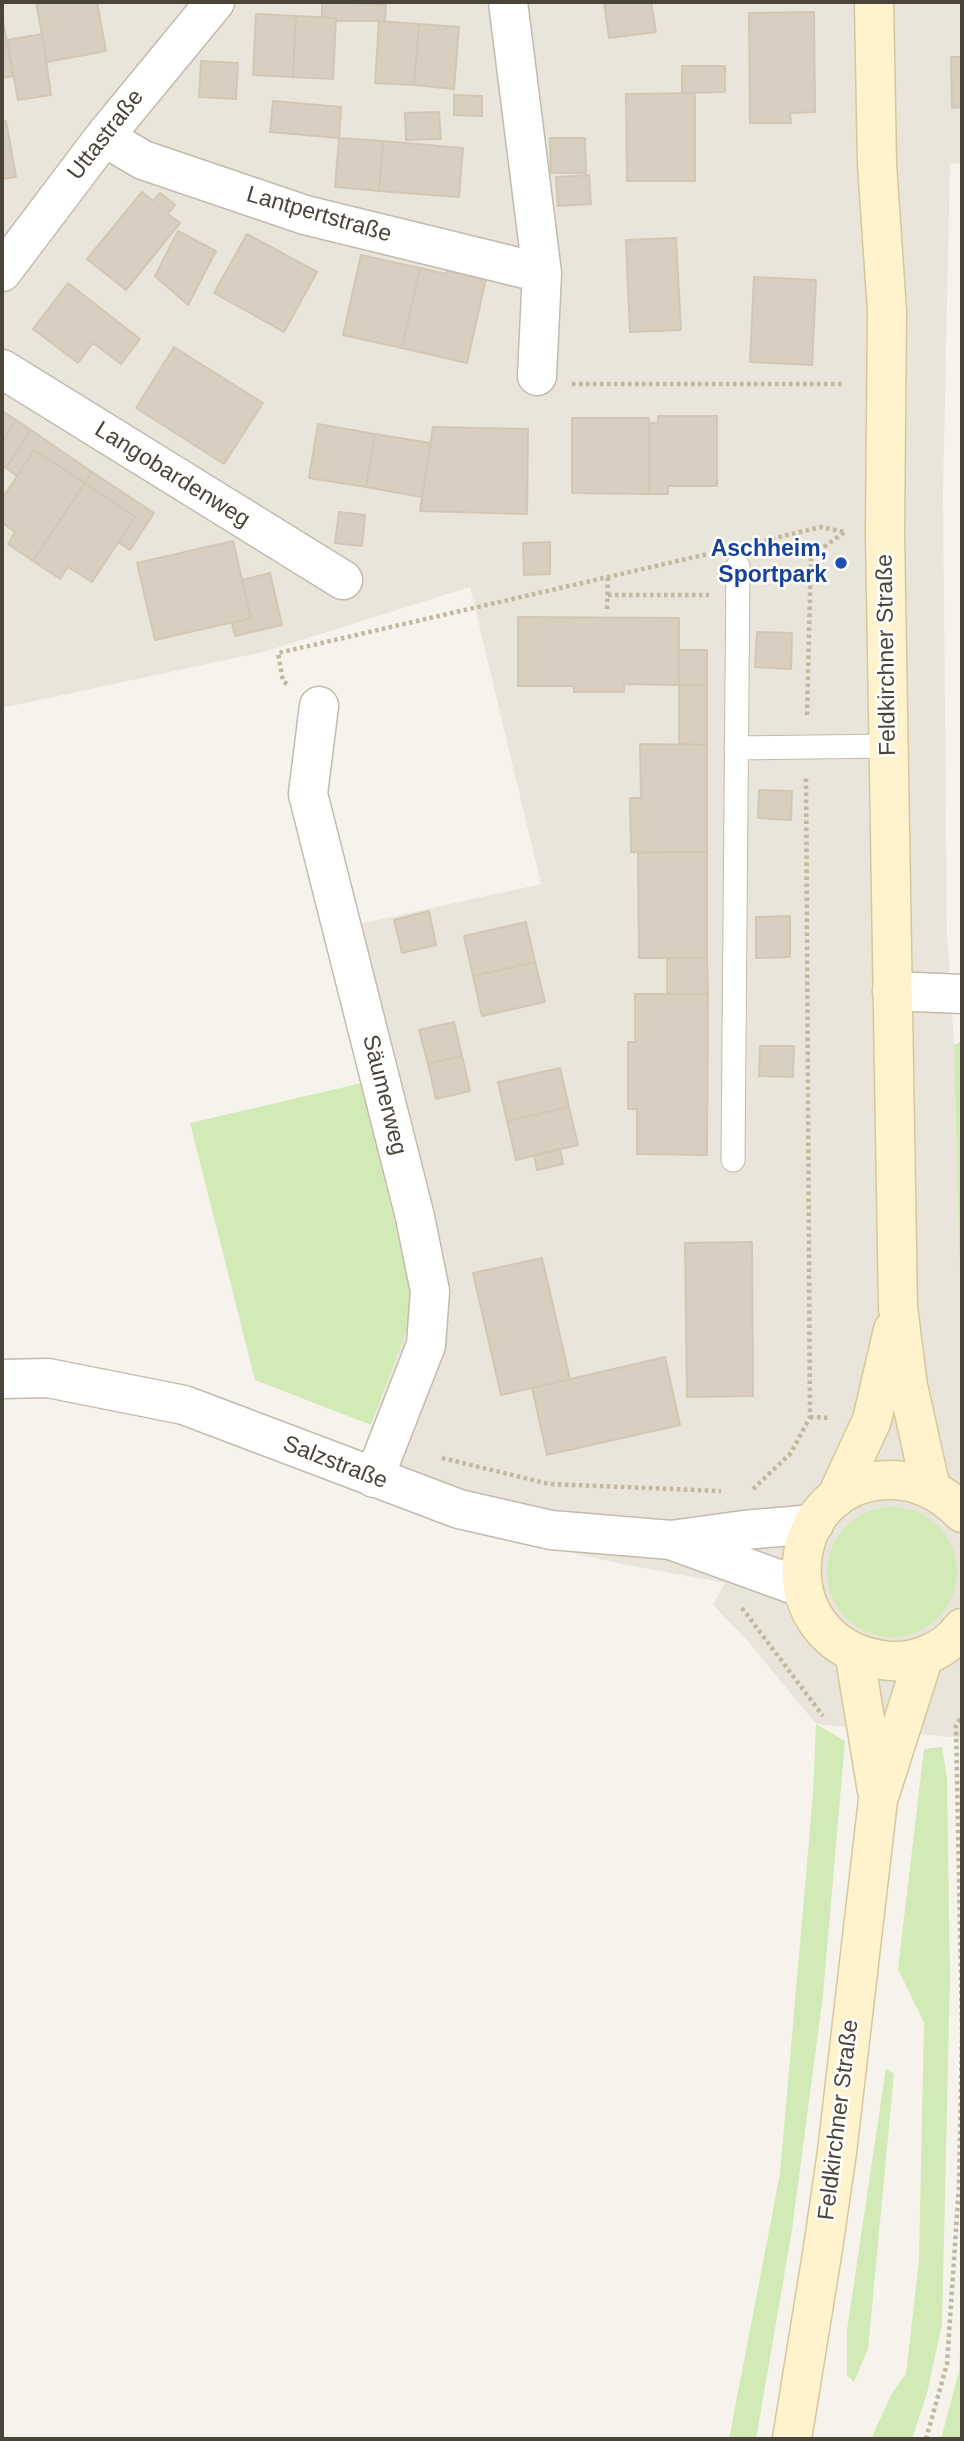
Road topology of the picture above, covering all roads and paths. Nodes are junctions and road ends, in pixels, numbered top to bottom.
1 (215, 2) edge
2 (508, 2) edge
3 (874, 2) edge
4 (104, 136) junction
5 (2, 272) edge
6 (542, 273) junction
7 (2, 369) edge
8 (554, 380) joint
9 (844, 384) dead end
10 (756, 542) dead end
11 (717, 552) dead end
12 (738, 566) dead end
13 (608, 577) junction
14 (343, 580) dead end
15 (608, 595) junction
16 (738, 595) junction
17 (607, 609) dead end
18 (319, 706) joint
19 (806, 746) junction
20 (889, 746) junction
21 (736, 748) junction
22 (892, 991) junction
23 (962, 994) edge
24 (733, 1160) dead end
25 (898, 1308) junction
26 (2, 1379) edge
27 (810, 1417) dead end
28 (374, 1478) junction
29 (931, 1489) junction
30 (825, 1511) junction
31 (962, 1513) edge
32 (671, 1540) junction
33 (803, 1588) junction
34 (962, 1628) edge
35 (854, 1652) junction
36 (924, 1656) junction
37 (962, 1716) edge
38 (878, 1800) junction
39 (792, 2439) edge
40 (926, 2439) edge

1 - 4 street, Uttastraße
2 - 6 street
3 - 20 main road, Feldkirchner Straße
4 - 5 street, Uttastraße
4 - 6 street, Lantpertstraße
6 - 8 street
7 - 14 street, Langobardenweg
8 - 9 path
10 - 19 path
11 - 13 path
12 - 16 lane
13 - 15 path
13 - 18 path
15 - 16 path
15 - 17 path
16 - 21 lane
18 - 28 street, Säumerweg
19 - 20 lane
19 - 21 lane
19 - 27 path
20 - 22 main road, Feldkirchner Straße
21 - 24 lane
22 - 23 street
22 - 25 main road, Feldkirchner Straße
25 - 29 main road, Feldkirchner Straße
25 - 30 main road, Feldkirchner Straße
26 - 28 street, Salzstraße
28 - 32 street, Salzstraße
29 - 30 main road
29 - 31 main road
30 - 32 street, Salzstraße
30 - 33 main road, Feldkirchner Straße
32 - 33 street, Salzstraße
33 - 35 main road
34 - 36 main road
35 - 36 main road
35 - 38 main road, Feldkirchner Straße
36 - 38 main road, Feldkirchner Straße
37 - 40 path
38 - 39 main road, Feldkirchner Straße

